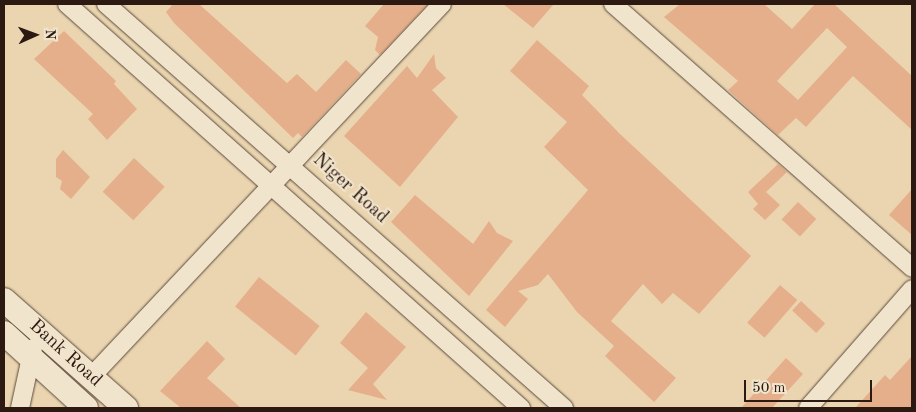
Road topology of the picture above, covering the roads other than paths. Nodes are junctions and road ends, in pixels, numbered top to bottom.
1 (106, 4) edge
2 (442, 4) edge
3 (613, 4) edge
4 (70, 5) edge
5 (292, 167) junction
6 (273, 185) junction
7 (912, 268) edge
8 (912, 289) edge
9 (4, 300) edge
10 (4, 333) edge
11 (43, 334) junction
12 (29, 354) junction
13 (92, 377) junction
14 (20, 408) edge
15 (86, 408) edge
16 (126, 408) edge
17 (521, 408) edge
18 (564, 408) edge
19 (808, 408) edge

1 - 5 street, Niger Road
2 - 5 street
3 - 7 street
4 - 6 street
5 - 6 street
5 - 18 street, Niger Road
6 - 13 street
6 - 17 street
8 - 19 street
9 - 11 street, Bank Road
10 - 12 street, Bank Road
11 - 12 street
11 - 13 street, Bank Road
12 - 14 street
12 - 15 street, Bank Road
13 - 16 street, Bank Road

